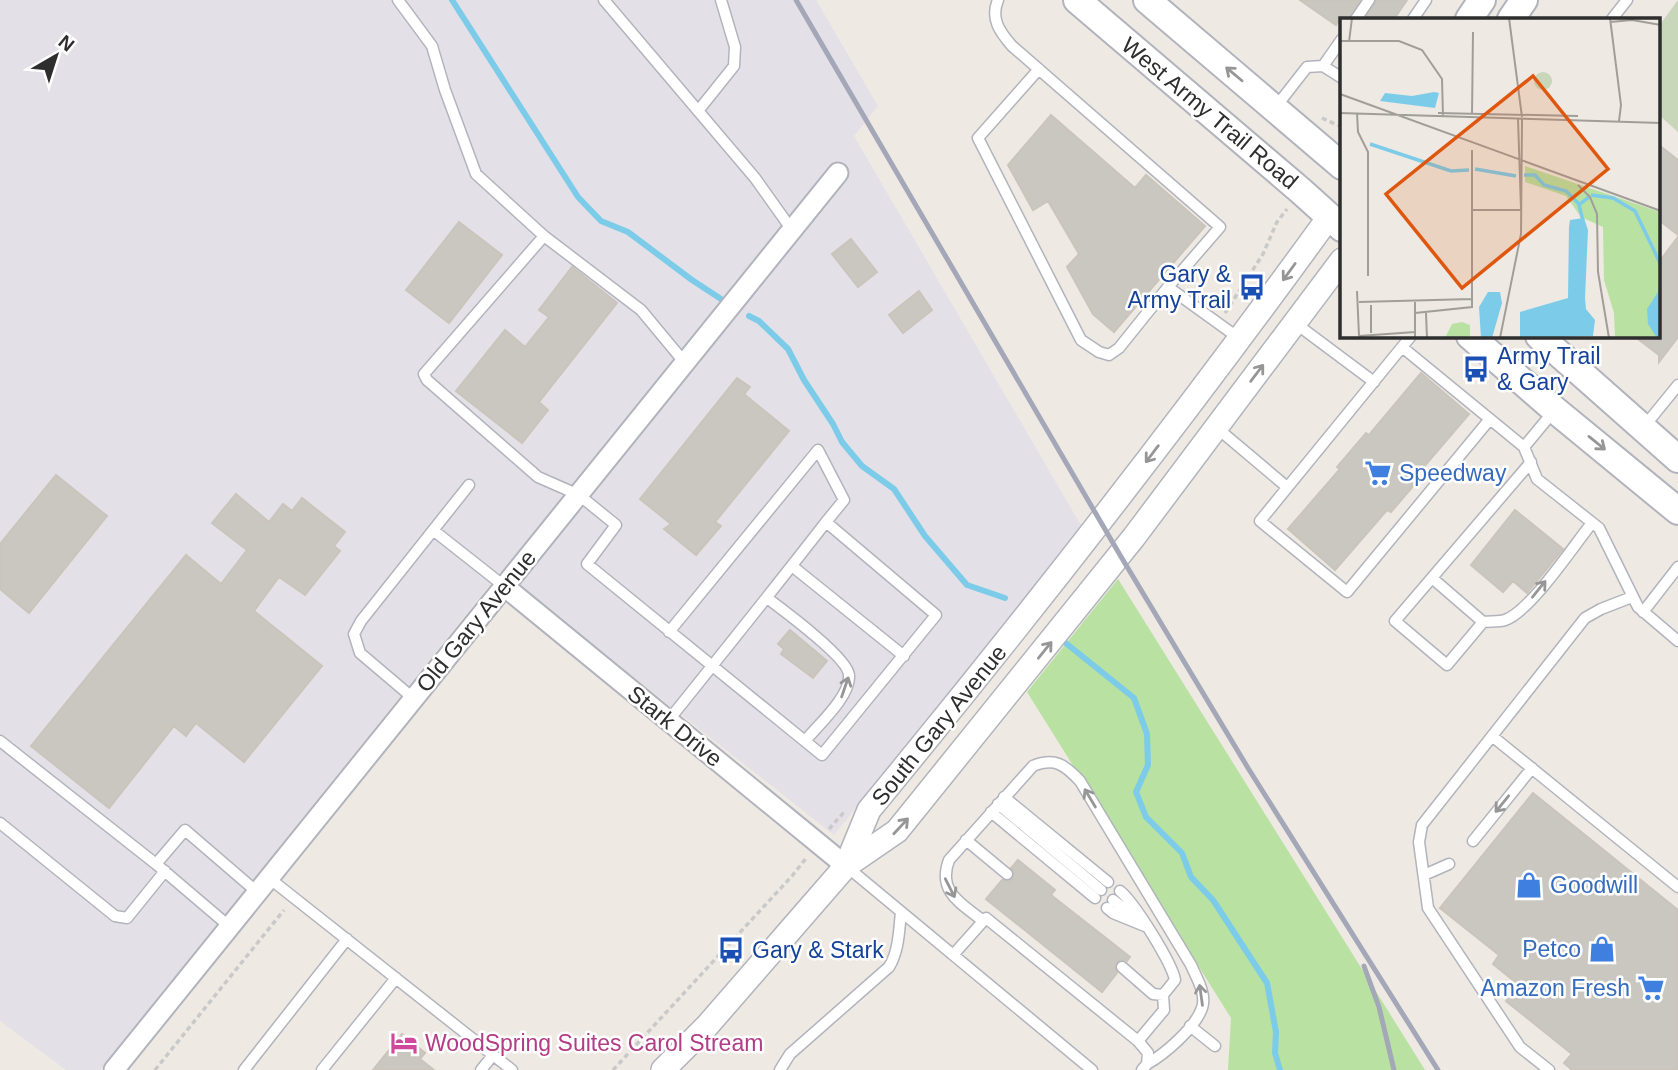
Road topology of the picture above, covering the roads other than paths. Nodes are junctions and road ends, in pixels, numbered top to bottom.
1 (398, 0) edge
2 (604, 0) edge
3 (721, 0) edge
4 (999, 0) edge
5 (1077, 0) edge
6 (1147, 0) edge
7 (1369, 0) edge
8 (1426, 0) edge
9 (1524, 0) edge
10 (1627, 0) edge
11 (1357, 18) edge
12 (1414, 18) edge
13 (1512, 18) edge
14 (1613, 18) edge
15 (1340, 41) edge
16 (1322, 66) junction
17 (1039, 69) junction
18 (1340, 77) edge
19 (1274, 108) junction
20 (698, 111) junction
21 (1340, 164) edge
22 (838, 173) dead end
23 (1338, 215) edge
24 (792, 231) junction
25 (544, 236) junction
26 (1340, 263) edge
27 (1168, 287) junction
28 (1294, 323) junction
29 (1409, 338) edge
30 (1472, 338) edge
31 (1541, 338) edge
32 (1240, 339) junction
33 (1402, 347) junction
34 (685, 364) junction
35 (1374, 382) junction
36 (1678, 385) edge
37 (1555, 410) junction
38 (1490, 419) junction
39 (1217, 428) junction
40 (1643, 428) junction
41 (1524, 447) junction
42 (1678, 459) edge
43 (1531, 462) junction
44 (469, 485) dead end
45 (1287, 487) junction
46 (579, 495) junction
47 (1678, 511) edge
48 (827, 522) junction
49 (1592, 523) junction
50 (433, 530) junction
51 (792, 566) junction
52 (1678, 567) edge
53 (1432, 578) junction
54 (504, 586) junction
55 (1632, 597) junction
56 (767, 598) junction
57 (1643, 612) junction
58 (1483, 622) junction
59 (669, 632) junction
60 (1678, 641) edge
61 (904, 656) junction
62 (712, 667) junction
63 (413, 698) junction
64 (668, 721) junction
65 (1492, 736) junction
66 (0, 741) edge
67 (805, 741) junction
68 (1532, 768) junction
69 (998, 804) junction
70 (0, 823) edge
71 (1473, 841) dead end
72 (963, 843) junction
73 (156, 864) junction
74 (1449, 864) dead end
75 (846, 866) junction
76 (165, 872) junction
77 (1007, 874) dead end
78 (1424, 875) junction
79 (263, 885) junction
80 (1678, 887) edge
81 (1120, 891) dead end
82 (1110, 904) dead end
83 (901, 912) junction
84 (984, 920) junction
85 (1145, 926) junction
86 (230, 927) junction
87 (347, 939) junction
88 (953, 955) junction
89 (1122, 967) dead end
90 (396, 978) junction
91 (1163, 995) junction
92 (1190, 1026) junction
93 (1138, 1041) junction
94 (1215, 1046) dead end
95 (493, 1055) junction
96 (1147, 1065) edge
97 (114, 1070) edge
98 (244, 1070) edge
99 (322, 1070) edge
100 (481, 1070) edge
101 (512, 1070) edge
102 (663, 1070) edge
103 (780, 1070) edge
104 (1093, 1070) edge
105 (1162, 1070) edge
106 (1549, 1070) edge

1 - 25 lane
2 - 20 lane
3 - 20 lane
4 - 17 lane
5 - 23 main road, West Army Trail Road
19 -> 6 main road, West Army Trail Road
7 - 11 lane
8 - 12 lane
9 - 13 main road
10 - 14 lane
15 - 16 lane
16 - 18 lane
16 - 19 lane
17 - 27 lane
17 - 27 lane
19 - 21 main road, West Army Trail Road
20 - 24 lane
22 - 24 street, Old Gary Avenue
23 -> 32 street, South Gary Avenue
24 - 34 street, Old Gary Avenue
25 - 34 lane
25 - 46 lane
26 - 28 street, South Gary Avenue
27 - 32 lane
28 - 35 lane
39 -> 28 street, South Gary Avenue
29 - 33 lane
30 - 37 main road
31 - 40 main road
32 -> 75 street, South Gary Avenue
33 - 35 lane
33 - 38 lane
34 - 46 street, Old Gary Avenue
35 - 45 lane
36 - 40 lane
37 - 41 lane
37 -> 47 main road
38 - 41 lane
38 - 45 lane
39 - 45 lane
75 -> 39 street, South Gary Avenue
40 - 42 main road
41 - 43 lane
43 - 49 lane
43 - 53 lane
44 - 50 lane
46 - 54 street, Old Gary Avenue
46 - 59 lane
48 - 51 lane
48 - 59 lane
48 - 61 lane
49 - 55 lane
58 -> 49 lane
50 - 54 lane
50 - 63 lane
51 - 56 lane
51 - 61 lane
52 - 57 lane
53 - 58 lane
53 - 58 lane
54 - 63 street, Old Gary Avenue
54 - 64 street, Stark Drive
55 - 57 lane
55 - 65 lane
56 - 62 lane
67 -> 56 lane
57 - 60 lane
59 - 62 lane
61 - 67 lane
62 - 64 lane
62 - 67 lane
63 - 79 street, Old Gary Avenue
64 - 75 street, Stark Drive
65 - 68 lane
65 - 78 lane
66 - 73 lane
68 -> 71 lane
68 - 80 lane
69 - 69 lane
69 - 72 lane
92 -> 69 lane
70 - 76 lane
72 - 77 lane
72 -> 84 lane
73 - 76 lane
73 - 79 lane
74 - 78 lane
75 - 83 lane
75 - 102 street
76 - 86 lane
78 - 106 lane
79 - 86 street, Old Gary Avenue
79 - 87 lane
81 - 85 lane
82 - 85 lane
83 - 88 lane
83 - 103 lane
84 - 88 lane
84 - 93 lane
85 - 91 lane
86 - 97 street, Old Gary Avenue
87 - 90 lane
87 - 98 lane
88 - 104 lane
89 - 91 lane
90 - 95 lane
90 - 99 lane
91 - 93 lane
92 - 94 lane
92 - 96 lane
93 - 96 lane
95 - 100 lane
95 - 101 lane
96 - 105 lane

